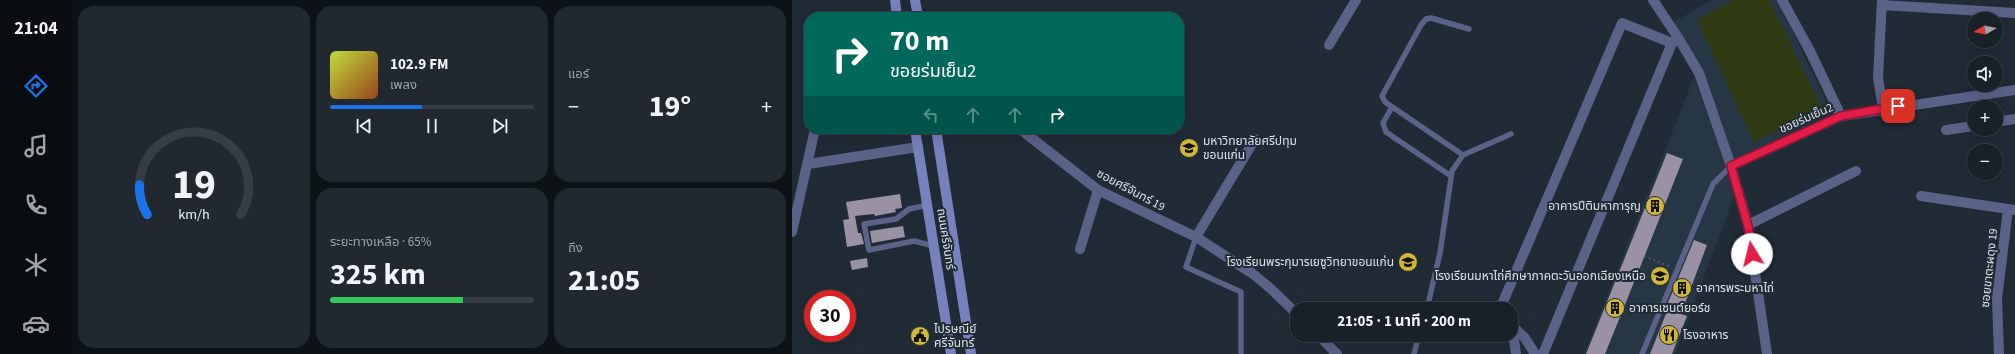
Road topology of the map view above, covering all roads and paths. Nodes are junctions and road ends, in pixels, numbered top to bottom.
1 (895, 0) edge
2 (915, 0) edge
3 (1356, 0) edge
4 (1654, 0) edge
5 (1782, 0) edge
6 (1882, 3) edge
7 (896, 12) edge
8 (917, 12) edge
9 (2015, 14) edge
10 (1469, 29) dead end
11 (1676, 41) junction
12 (1329, 46) dead end
13 (2015, 90) edge
14 (1392, 107) junction
15 (1883, 108) junction
16 (1841, 116) junction
17 (2015, 119) edge
18 (2003, 121) edge
19 (1967, 127) edge
20 (1946, 130) dead end
21 (814, 134) edge
22 (916, 134) edge
23 (937, 134) edge
24 (1026, 134) edge
25 (1511, 134) dead end
26 (1255, 139) dead end
27 (918, 147) junction
28 (1463, 155) junction
29 (808, 164) junction
30 (1731, 166) junction
31 (1856, 171) dead end
32 (1451, 176) junction
33 (1098, 190) junction
34 (1920, 196) dead end
35 (928, 205) junction
36 (2012, 209) edge
37 (1748, 226) junction
38 (792, 232) edge
39 (1196, 237) junction
40 (934, 246) junction
41 (1080, 249) dead end
42 (1644, 256) dead end
43 (1677, 269) junction
44 (1429, 302) edge
45 (1503, 302) edge
46 (1290, 308) edge
47 (1518, 332) edge
48 (1325, 342) edge
49 (1417, 342) edge
50 (1514, 342) edge
51 (951, 354) edge
52 (971, 354) edge
53 (1241, 354) edge
54 (1337, 354) edge
55 (1414, 354) edge
56 (1516, 354) edge
57 (1522, 354) edge
58 (1535, 354) edge
59 (1543, 354) edge
60 (1642, 354) edge
61 (1767, 354) edge
62 (1999, 354) edge

1 - 7 main road
2 - 8 main road
3 - 12 street
4 - 11 street
5 - 16 street
6 - 9 street
6 - 15 street
10 - 14 lane
11 - 30 street
11 - 45 street
11 - 59 street
13 - 15 street, ขอยร่มเย็น2
14 - 28 lane
14 - 32 lane
15 - 16 street, ขอยร่มเย็น2
16 - 30 street, ขอยร่มเย็น2
17 - 18 street
19 - 20 street
21 - 29 street
22 - 27 main road, ถนนศรีจันทร์
23 - 52 main road, ถนนศรีจันทร์
24 - 33 street, ซอยศรีจันทร์ 19
25 - 28 lane
26 - 39 street
27 - 29 street
27 - 35 main road, ถนนศรีจันทร์
28 - 32 lane
29 - 38 street
30 - 37 street
30 - 43 lane
31 - 37 street
32 - 44 lane
33 - 39 street, ซอยศรีจันทร์ 19
33 - 41 street
34 - 36 street
35 - 40 main road, ถนนศรีจันทร์
35 - 40 lane
36 - 62 street, ซอยขาตะผดุง 19
37 - 61 street
39 - 46 street, ซอยศรีจันทร์ 19
39 - 53 lane
40 - 51 main road, ถนนศรีจันทร์
42 - 43 path
43 - 60 lane
47 - 58 street
48 - 54 street
49 - 55 lane
50 - 56 street
57 - 58 street

